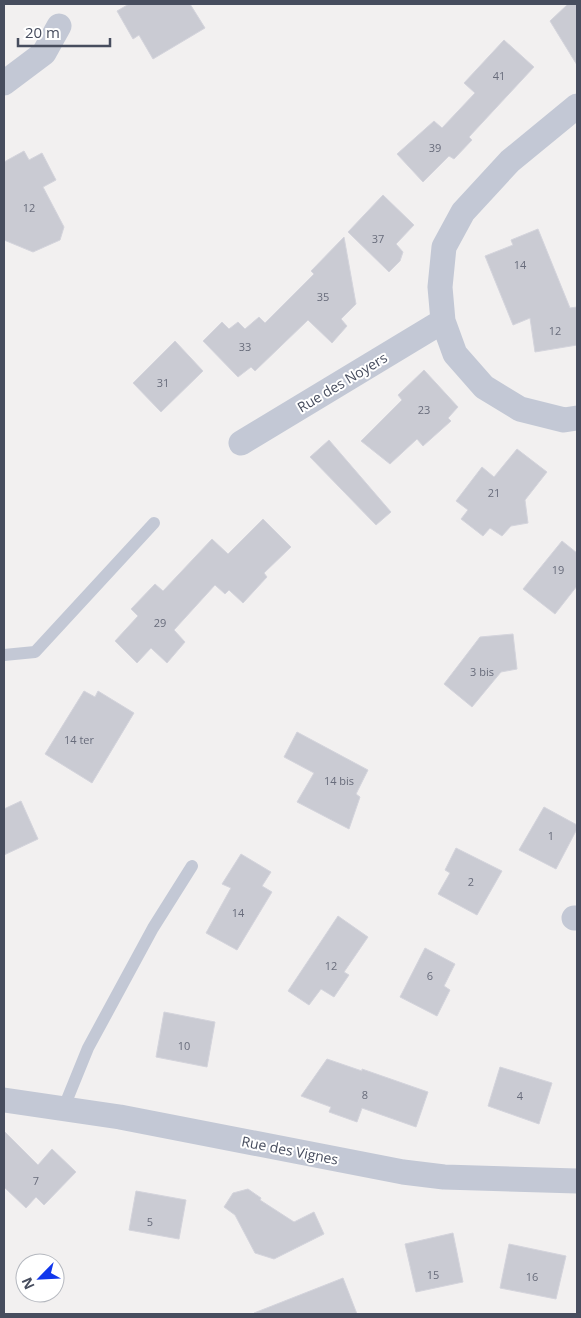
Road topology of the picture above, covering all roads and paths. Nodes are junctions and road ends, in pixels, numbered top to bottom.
1 (59, 26) dead end
2 (4, 82) edge
3 (577, 106) edge
4 (443, 321) junction
5 (577, 418) edge
6 (241, 443) dead end
7 (154, 523) dead end
8 (4, 655) edge
9 (192, 866) dead end
10 (4, 1100) edge
11 (64, 1107) junction
12 (577, 1181) edge

1 - 2 street
3 - 4 street
4 - 5 street
4 - 6 street, Rue des Noyers
7 - 8 lane
9 - 11 lane
10 - 11 street, Rue des Vignes
11 - 12 street, Rue des Vignes

